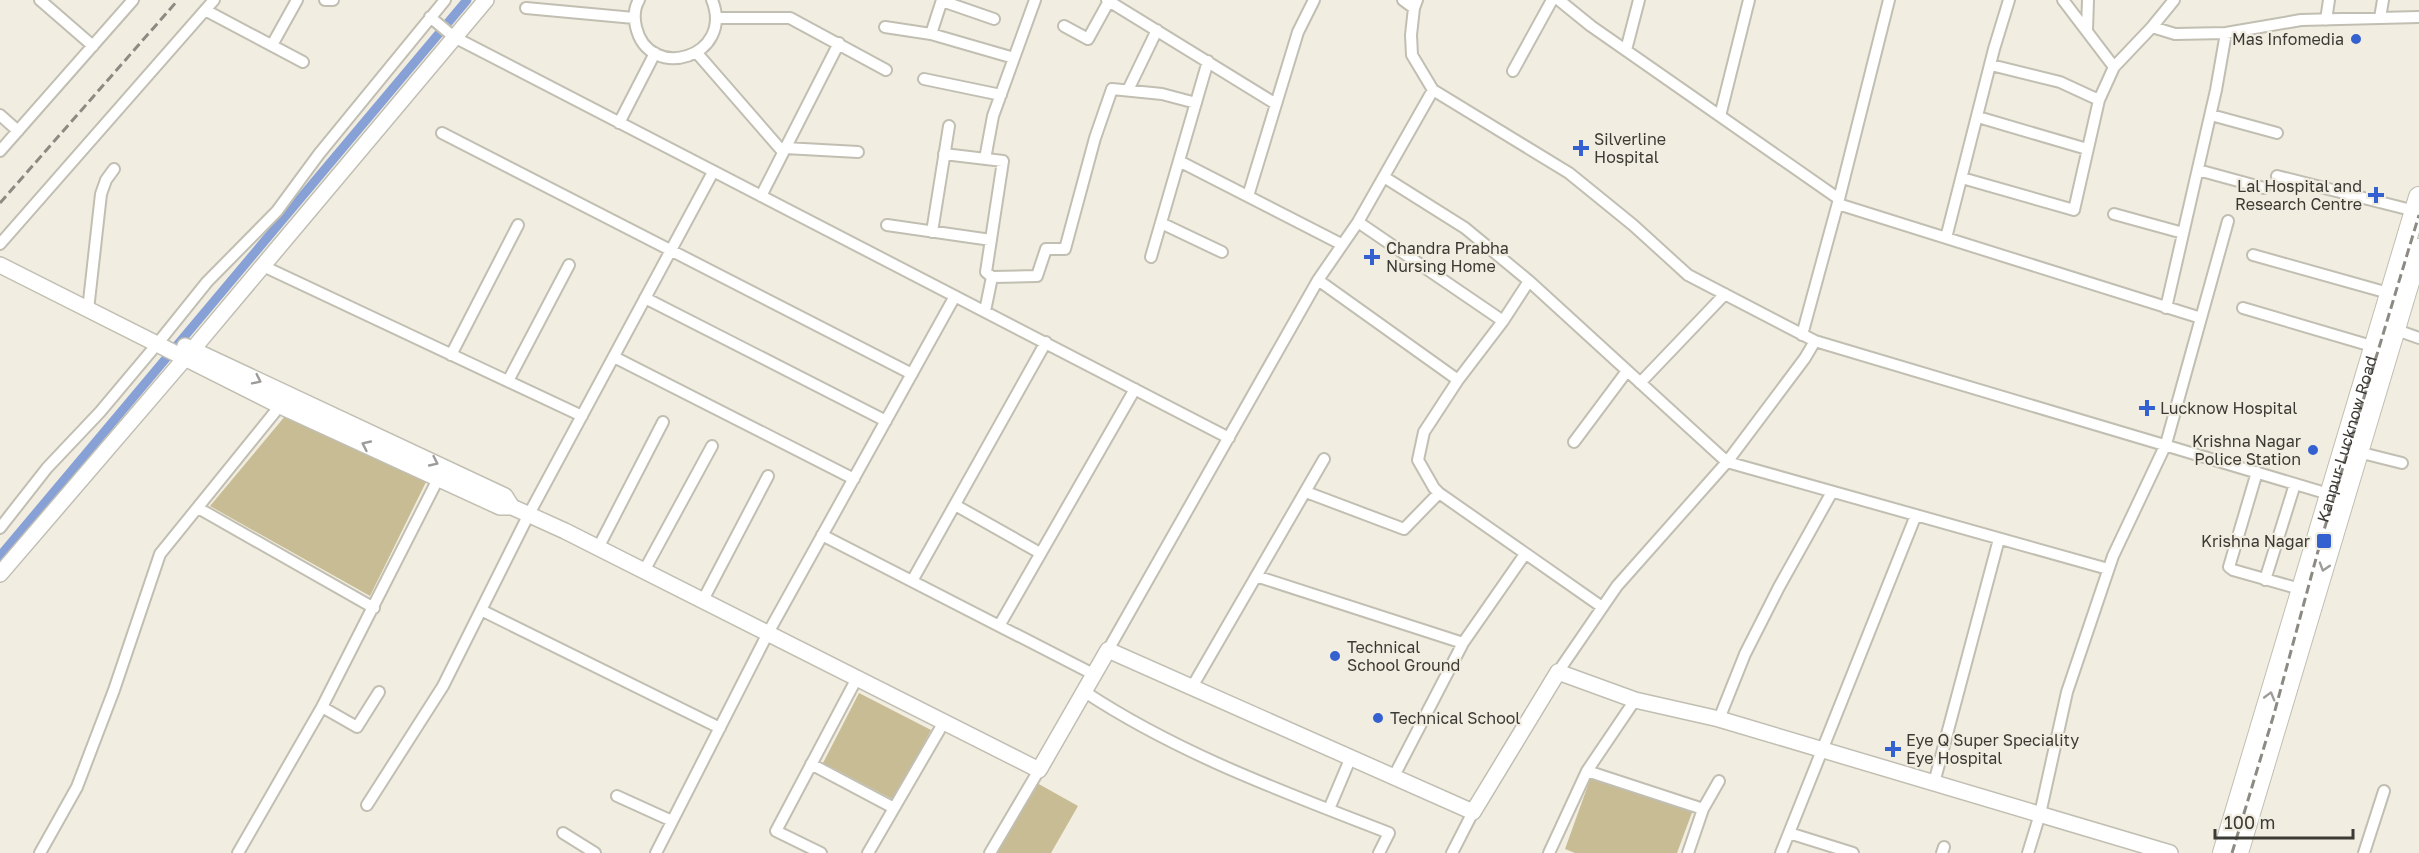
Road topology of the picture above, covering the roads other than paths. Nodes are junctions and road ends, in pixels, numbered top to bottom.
1 (40, 0) edge
2 (134, 0) edge
3 (214, 0) edge
4 (297, 0) edge
5 (325, 0) edge
6 (333, 0) edge
7 (445, 0) edge
8 (486, 0) edge
9 (639, 0) edge
10 (712, 0) edge
11 (942, 0) edge
12 (1035, 0) edge
13 (1314, 0) edge
14 (1403, 0) edge
15 (1552, 0) edge
16 (1559, 0) edge
17 (1639, 0) edge
18 (1749, 0) edge
19 (1889, 0) edge
20 (2009, 0) edge
21 (2063, 0) edge
22 (2088, 0) edge
23 (2174, 0) edge
24 (2329, 0) edge
25 (2383, 0) edge
26 (1108, 1) edge
27 (1416, 4) edge
28 (526, 8) dead end
29 (205, 10) junction
30 (2419, 17) edge
31 (634, 18) junction
32 (716, 18) junction
33 (2380, 18) junction
34 (433, 19) junction
35 (994, 19) dead end
36 (2326, 20) junction
37 (1064, 26) dead end
38 (885, 27) dead end
39 (2152, 27) junction
40 (1157, 30) junction
41 (2087, 30) junction
42 (2226, 33) junction
43 (931, 34) junction
44 (453, 36) junction
45 (839, 43) junction
46 (272, 45) junction
47 (93, 46) junction
48 (1626, 50) junction
49 (696, 52) junction
50 (655, 53) junction
51 (1014, 58) junction
52 (1208, 61) junction
53 (303, 62) dead end
54 (1991, 65) junction
55 (2114, 67) junction
56 (886, 70) dead end
57 (1513, 71) dead end
58 (924, 79) dead end
59 (1128, 90) junction
60 (1433, 90) junction
61 (1001, 94) junction
62 (2098, 100) junction
63 (1196, 103) junction
64 (1276, 104) junction
65 (0, 115) edge
66 (2211, 115) junction
67 (1720, 116) junction
68 (1977, 117) junction
69 (620, 123) junction
70 (949, 126) dead end
71 (18, 130) junction
72 (2277, 132) dead end
73 (442, 133) dead end
74 (2087, 149) junction
75 (784, 150) junction
76 (0, 151) edge
77 (858, 152) dead end
78 (944, 154) junction
79 (985, 159) junction
80 (1179, 161) junction
81 (114, 169) dead end
82 (2198, 170) junction
83 (714, 172) junction
84 (2277, 176) dead end
85 (1384, 177) junction
86 (1962, 178) junction
87 (2264, 188) dead end
88 (761, 196) junction
89 (1248, 196) junction
90 (1839, 201) junction
91 (2417, 204) edge
92 (2114, 214) dead end
93 (2228, 221) dead end
94 (1358, 222) junction
95 (1161, 223) junction
96 (518, 225) dead end
97 (887, 225) dead end
98 (932, 232) junction
99 (2183, 233) junction
100 (1946, 238) junction
101 (991, 240) junction
102 (0, 244) edge
103 (1341, 244) junction
104 (672, 249) junction
105 (2419, 249) edge
106 (1222, 252) dead end
107 (0, 255) edge
108 (2253, 255) dead end
109 (1151, 257) dead end
110 (0, 265) edge
111 (569, 265) dead end
112 (263, 266) junction
113 (992, 277) junction
114 (1318, 280) junction
115 (1529, 281) junction
116 (1725, 294) junction
117 (2392, 294) junction
118 (955, 296) junction
119 (645, 298) junction
120 (89, 306) junction
121 (2166, 308) junction
122 (2243, 308) dead end
123 (985, 311) junction
124 (2201, 318) junction
125 (1503, 321) junction
126 (2388, 327) junction
127 (1802, 335) junction
128 (2419, 338) edge
129 (162, 340) junction
130 (1815, 341) junction
131 (1046, 342) junction
132 (2375, 347) junction
133 (186, 351) junction
134 (452, 355) junction
135 (614, 357) junction
136 (1627, 371) junction
137 (912, 374) junction
138 (1458, 380) junction
139 (508, 381) junction
140 (1640, 383) junction
141 (1135, 389) junction
142 (284, 400) junction
143 (582, 416) junction
144 (886, 421) junction
145 (663, 422) dead end
146 (1229, 438) junction
147 (1574, 441) dead end
148 (2166, 444) junction
149 (712, 446) dead end
150 (2358, 452) junction
151 (1324, 459) dead end
152 (1726, 462) junction
153 (2402, 463) dead end
154 (2257, 472) junction
155 (768, 476) dead end
156 (438, 479) junction
157 (854, 479) junction
158 (2295, 484) junction
159 (1306, 492) junction
160 (1832, 492) junction
161 (1439, 493) junction
162 (2337, 496) junction
163 (955, 505) junction
164 (512, 507) junction
165 (198, 508) junction
166 (529, 514) junction
167 (1916, 515) junction
168 (0, 528) edge
169 (822, 535) junction
170 (1999, 539) junction
171 (598, 548) junction
172 (1041, 554) junction
173 (1525, 554) junction
174 (2108, 569) junction
175 (644, 571) junction
176 (0, 574) edge
177 (1256, 576) junction
178 (2265, 580) junction
179 (912, 581) junction
180 (2300, 590) junction
181 (703, 600) junction
182 (1602, 607) junction
183 (374, 608) junction
184 (481, 610) junction
185 (999, 626) junction
186 (768, 633) junction
187 (1463, 643) junction
188 (1108, 650) junction
189 (1558, 672) junction
190 (1095, 675) junction
191 (856, 678) junction
192 (1192, 687) junction
193 (379, 692) dead end
194 (1085, 692) junction
195 (1635, 700) junction
196 (322, 707) junction
197 (1719, 719) junction
198 (944, 722) junction
199 (720, 728) junction
200 (1823, 750) junction
201 (1351, 758) junction
202 (811, 765) junction
203 (1039, 770) junction
204 (1587, 771) junction
205 (1394, 776) junction
206 (1719, 781) dead end
207 (1934, 783) junction
208 (2384, 791) dead end
209 (617, 796) dead end
210 (367, 805) dead end
211 (894, 808) junction
212 (1329, 809) junction
213 (1703, 809) junction
214 (1473, 812) junction
215 (2040, 814) junction
216 (672, 821) junction
217 (563, 833) dead end
218 (1789, 833) junction
219 (40, 853) edge
220 (238, 853) edge
221 (595, 853) edge
222 (656, 853) edge
223 (821, 853) edge
224 (868, 853) edge
225 (990, 853) edge
226 (1379, 853) edge
227 (1452, 853) edge
228 (1550, 853) edge
229 (1688, 853) edge
230 (1781, 853) edge
231 (1853, 853) edge
232 (2028, 853) edge
233 (2170, 853) edge
234 (2223, 853) edge
235 (2238, 853) edge
236 (2364, 853) edge

1 - 47 street
2 - 47 street
3 - 29 street
4 - 46 street
5 - 6 street
7 - 34 street
8 - 44 street
9 - 31 street
10 - 32 street
11 - 35 street
11 - 43 street
12 - 51 street
13 - 64 street
14 - 27 street
15 - 57 street
16 - 48 street
17 - 48 street
18 - 67 street
19 - 90 street
20 - 54 street
21 - 41 street
22 - 41 street
23 - 39 street
24 - 36 street
25 - 33 street
26 - 37 street
26 - 40 street
27 - 60 street
28 - 31 street
29 - 46 street
29 - 102 street
30 - 33 street
31 - 50 street
32 - 45 street
32 - 49 street
33 - 36 street
34 - 44 street
34 - 129 street
36 - 42 street
38 - 43 street
39 - 42 street
39 - 55 street
40 - 52 street
40 - 59 street
41 - 55 street
42 - 66 street
43 - 51 street
44 - 69 street
44 - 112 street
45 - 56 street
45 - 75 street
46 - 53 street
47 - 71 street
48 - 67 street
49 - 50 street
49 - 75 street
50 - 69 street
51 - 61 street
52 - 63 street
52 - 64 street
54 - 62 street
54 - 68 street
55 - 62 street
58 - 61 street
59 - 63 street
59 - 113 street
60 - 85 street
60 - 116 street
61 - 79 street
62 - 74 street
63 - 80 street
64 - 89 street
65 - 71 street
66 - 72 street
66 - 82 street
67 - 90 street
68 - 74 street
68 - 86 street
69 - 83 street
70 - 78 street
71 - 76 street
73 - 104 street
74 - 86 street
75 - 77 street
75 - 88 street
78 - 79 street
78 - 98 street
79 - 101 street
80 - 89 street
80 - 95 street
81 - 120 street
82 - 87 street
82 - 99 street
83 - 88 street
83 - 104 street
84 - 91 street
85 - 94 street
85 - 115 street
86 - 100 street
88 - 118 street
89 - 103 street
90 - 100 street
90 - 127 street
91 - 117 highway, Kanpur-Lucknow Road
92 - 99 street
93 - 124 street
94 - 103 street
94 - 125 street
95 - 106 street
95 - 109 street
96 - 134 street
97 - 98 street
98 - 101 street
99 - 121 street
100 - 121 street
101 - 113 street
103 - 114 street
104 - 119 street
104 - 137 street
105 - 126 highway, Kanpur-Lucknow Road
107 - 120 street
108 - 117 street
110 - 120 street
111 - 139 street
112 - 133 street
112 - 134 street
113 - 123 street
114 - 138 street
114 - 146 street
115 - 125 street
115 - 136 street
116 - 127 street
116 - 140 street
117 - 126 highway, Kanpur-Lucknow Road
118 - 123 street
118 - 137 street
119 - 135 street
119 - 144 street
120 - 129 street
121 - 124 street
122 - 132 street
123 - 131 street
124 - 148 street
125 - 138 street
126 - 128 street
126 - 132 highway, Kanpur-Lucknow Road
126 - 150 highway, Kanpur-Lucknow Road
127 - 130 street
129 - 133 street
129 - 168 street
130 - 148 street
130 - 152 street
131 - 141 street
131 - 163 street
132 - 162 highway, Kanpur-Lucknow Road
133 - 142 street
133 - 176 street
134 - 139 street
135 - 143 street
135 - 157 street
136 - 140 street
136 - 147 street
137 - 144 street
138 - 161 street
139 - 143 street
140 - 152 street
141 - 146 street
141 - 172 street
156 -> 142 street
142 -> 164 street
142 - 165 street
143 - 166 street
144 - 157 street
145 - 171 street
146 - 188 street
148 - 154 street
148 - 174 street
149 - 175 street
150 - 153 street
150 - 162 highway, Kanpur-Lucknow Road
151 - 159 street
152 - 160 street
152 - 182 street
154 - 158 street
154 - 178 street
155 - 181 street
156 - 164 street
156 - 183 street
157 - 169 street
158 - 162 street
158 - 178 street
159 - 161 street
159 - 177 street
160 - 167 street
160 - 197 street
161 - 173 street
162 - 180 highway, Kanpur-Lucknow Road
162 -> 235 highway, Kanpur-Lucknow Road
163 - 172 street
163 - 179 street
164 - 166 street
165 - 183 street
165 - 219 street
166 - 171 street
166 - 184 street
167 - 170 street
167 - 200 street
169 - 179 street
169 - 186 street
170 - 174 street
170 - 207 street
171 - 175 street
172 - 185 street
173 - 182 street
173 - 187 street
174 - 215 street
175 - 181 street
177 - 187 street
177 - 192 street
178 - 180 street
179 - 185 street
234 -> 180 highway, Kanpur-Lucknow Road
181 - 186 street
182 - 189 street
183 - 196 street
184 - 199 street
184 - 210 street
185 - 190 street
186 - 191 street
186 - 199 street
187 - 205 street
188 - 190 street
188 - 192 street
189 - 195 street
189 - 214 street
190 - 194 street
191 - 198 street
191 - 202 street
192 - 201 street
193 - 196 street
194 - 203 street
194 - 212 street
195 - 197 street
195 - 204 street
196 - 220 street
197 - 200 street
198 - 203 street
198 - 211 street
199 - 216 street
200 - 207 street
200 - 218 street
201 - 205 street
201 - 212 street
202 - 211 street
202 - 223 street
203 - 225 street
204 - 213 street
204 - 228 street
205 - 214 street
206 - 213 street
207 - 215 street
208 - 236 street
209 - 216 street
211 - 224 street
212 - 226 street
213 - 229 street
214 - 227 street
215 - 232 street
215 - 233 street
216 - 222 street
217 - 221 street
218 - 230 street
218 - 231 street

